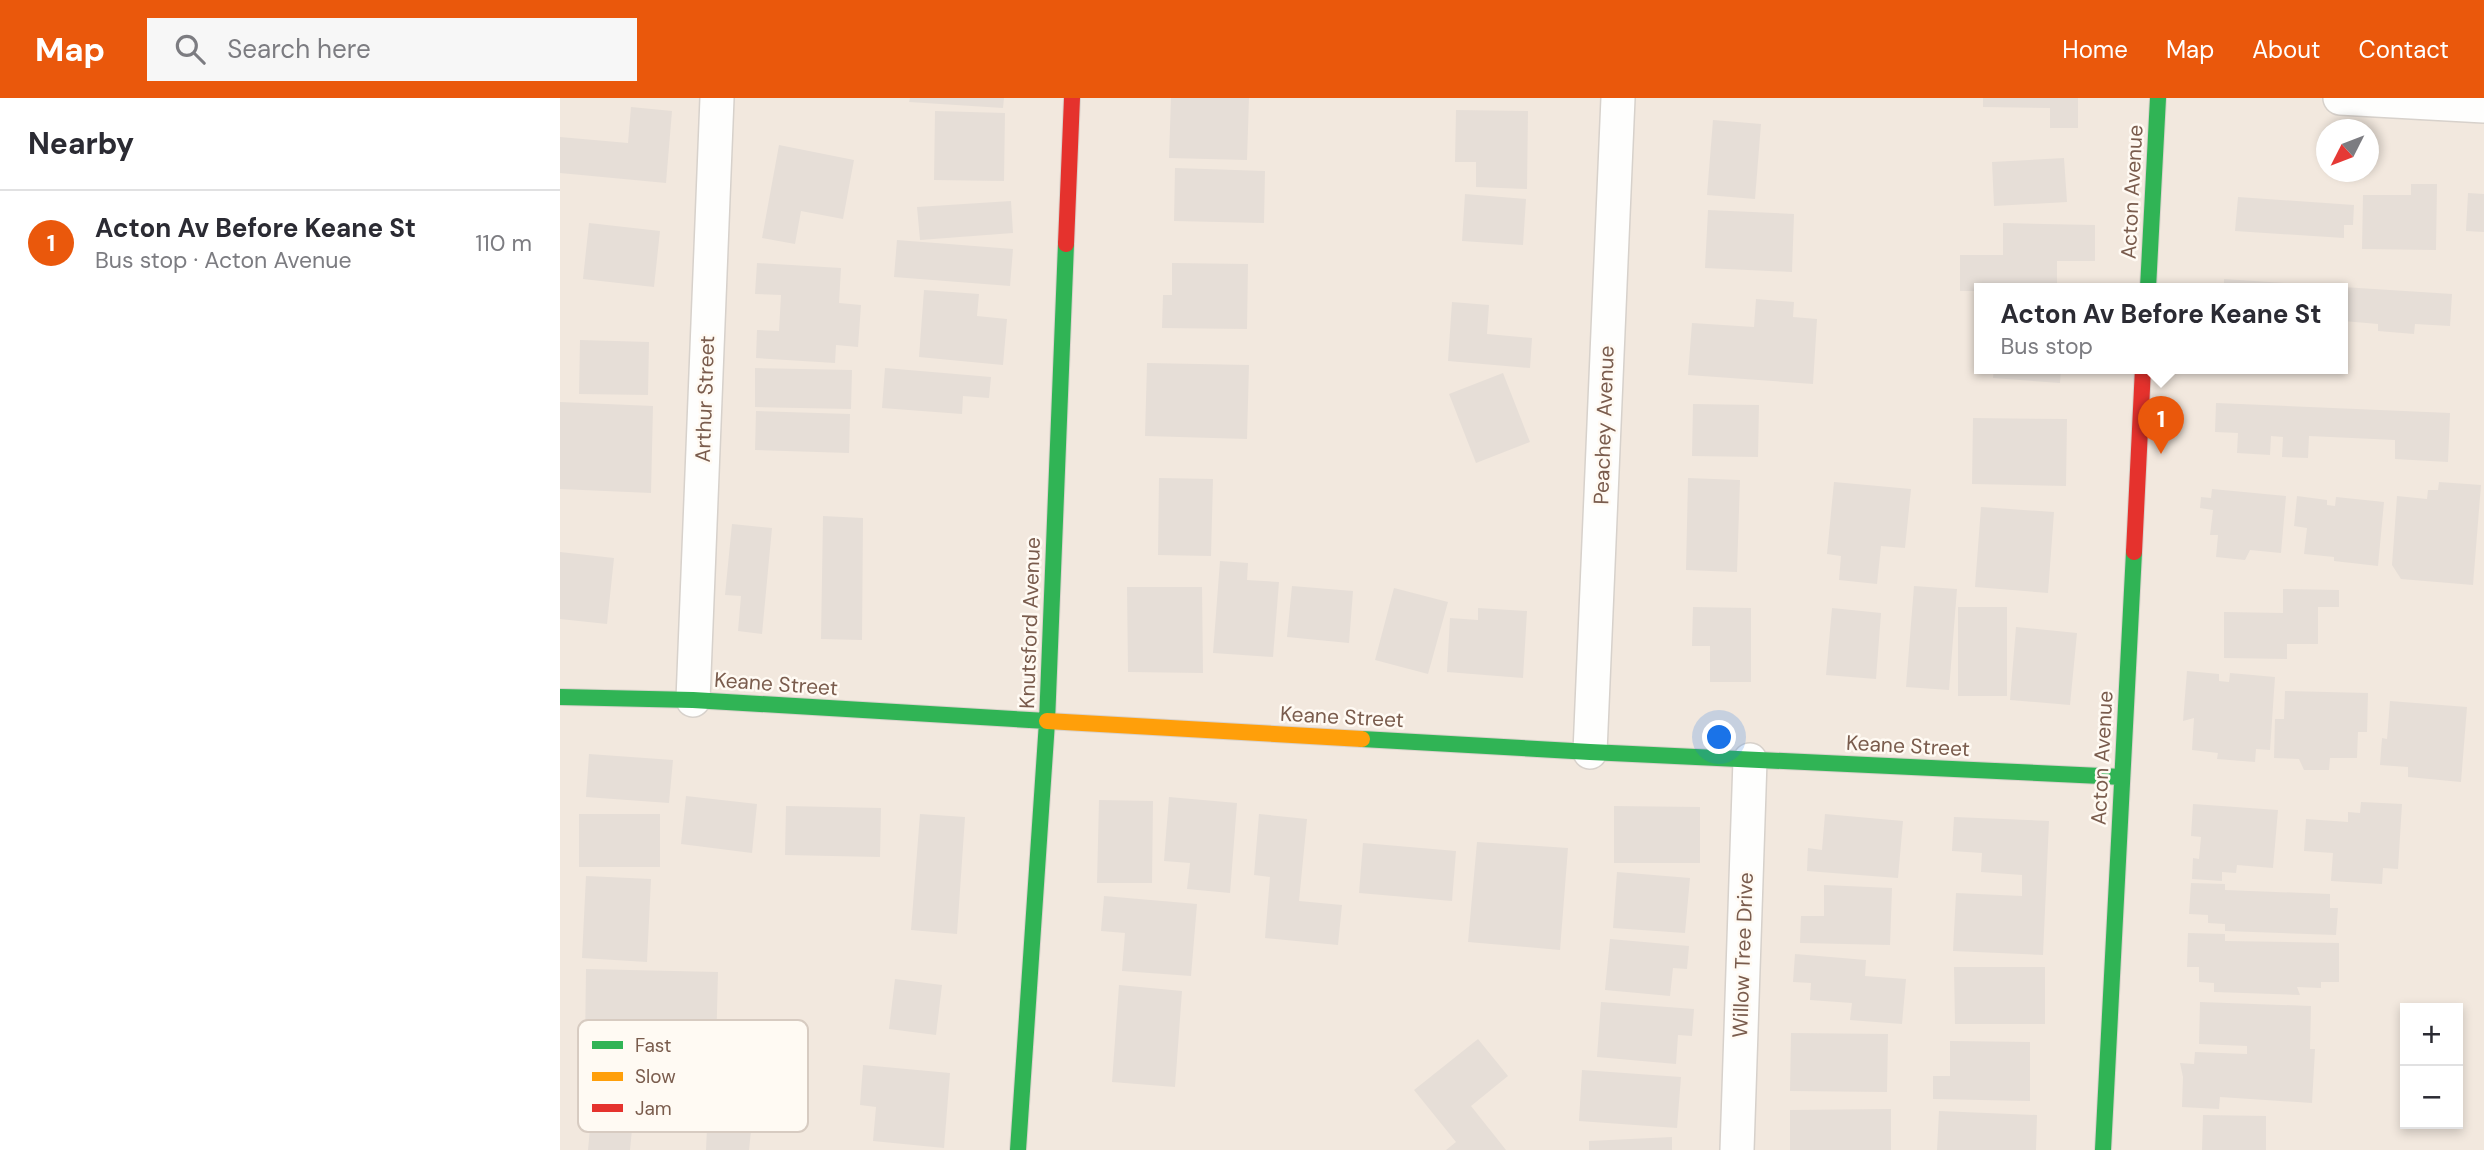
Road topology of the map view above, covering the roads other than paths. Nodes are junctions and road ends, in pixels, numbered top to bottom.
1 (717, 98) edge
2 (1072, 98) edge
3 (1618, 98) edge
4 (2158, 98) edge
5 (2340, 98) edge
6 (2484, 106) edge
7 (2148, 283) edge
8 (2144, 374) edge
9 (560, 698) edge
10 (693, 700) junction
11 (1047, 722) junction
12 (1590, 752) junction
13 (1750, 760) junction
14 (2122, 777) junction
15 (1018, 1150) edge
16 (1737, 1150) edge
17 (2103, 1150) edge

1 - 10 street, Arthur Street
2 - 11 street, Knutsford Avenue
3 - 12 street, Peachey Avenue
4 - 7 street, Acton Avenue
5 - 6 street
8 - 14 street, Acton Avenue
9 - 10 street, Keane Street
10 - 11 street, Keane Street
11 - 12 street, Keane Street
11 - 15 street, Knutsford Avenue
12 - 13 street, Keane Street
13 - 14 street, Keane Street
13 - 16 street, Willow Tree Drive
14 - 17 street, Acton Avenue

